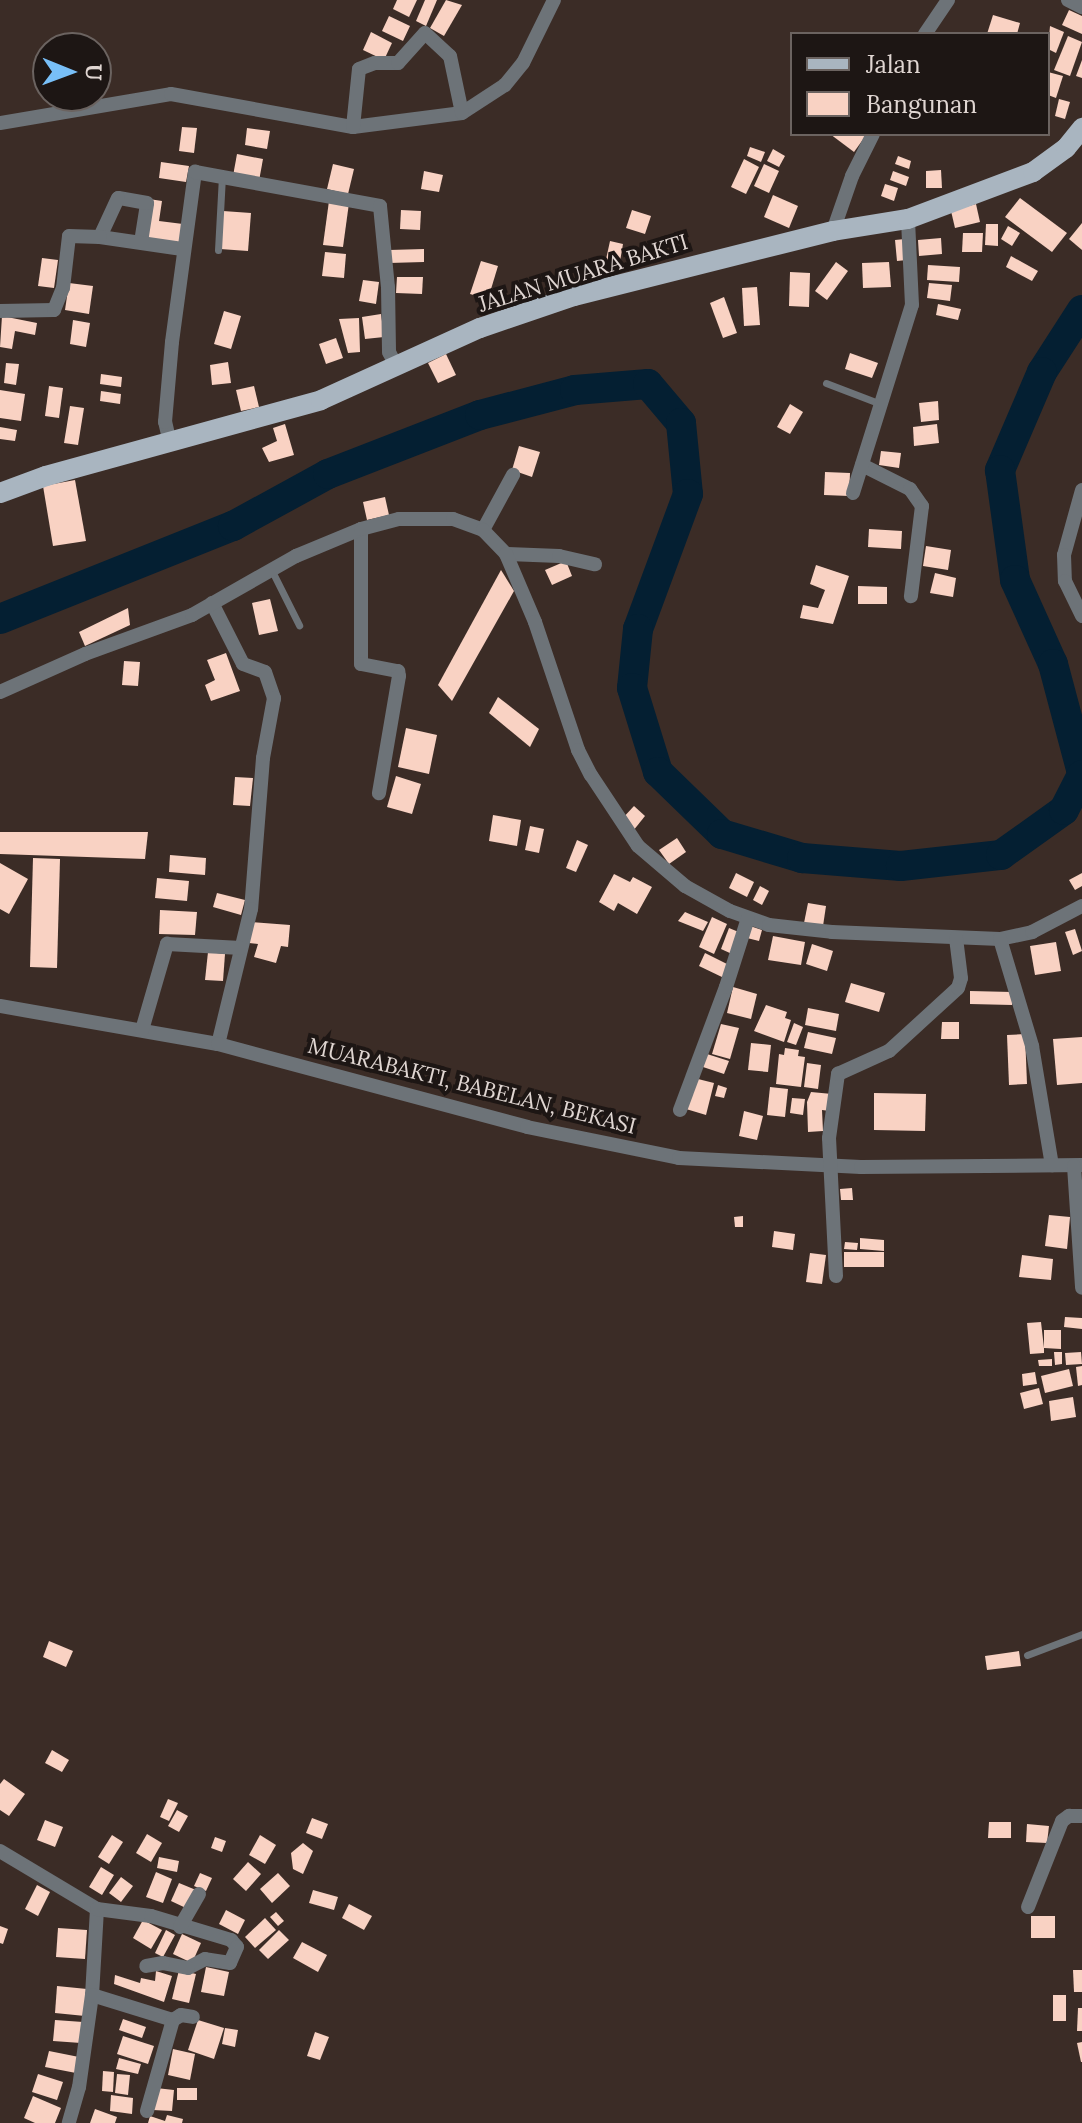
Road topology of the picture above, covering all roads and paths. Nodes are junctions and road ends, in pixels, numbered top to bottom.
1 (554, 0) edge
2 (948, 0) edge
3 (1068, 0) edge
4 (1082, 7) edge
5 (926, 32) edge
6 (462, 113) junction
7 (0, 123) edge
8 (353, 127) junction
9 (1082, 128) edge
10 (872, 136) edge
11 (222, 177) junction
12 (908, 219) junction
13 (833, 231) junction
14 (100, 237) junction
15 (141, 242) junction
16 (182, 249) junction
17 (218, 250) dead end
18 (0, 311) edge
19 (396, 366) junction
20 (826, 383) dead end
21 (878, 403) junction
22 (170, 443) junction
23 (862, 465) junction
24 (513, 475) dead end
25 (1082, 490) edge
26 (0, 493) edge
27 (853, 493) dead end
28 (1076, 528) edge
29 (361, 529) junction
30 (483, 530) junction
31 (506, 554) junction
32 (595, 564) dead end
33 (271, 569) junction
34 (911, 596) dead end
35 (212, 603) junction
36 (1082, 616) edge
37 (299, 625) dead end
38 (0, 692) edge
39 (379, 793) dead end
40 (1082, 906) edge
41 (748, 918) junction
42 (956, 938) junction
43 (1000, 939) junction
44 (241, 948) junction
45 (0, 1006) edge
46 (142, 1030) junction
47 (218, 1044) junction
48 (680, 1110) dead end
49 (832, 1165) junction
50 (1052, 1165) junction
51 (1078, 1165) edge
52 (836, 1276) dead end
53 (1082, 1288) edge
54 (1082, 1634) edge
55 (1027, 1655) dead end
56 (1082, 1816) edge
57 (0, 1851) edge
58 (199, 1894) dead end
59 (1028, 1907) dead end
60 (97, 1909) junction
61 (180, 1927) junction
62 (146, 1966) dead end
63 (92, 1995) junction
64 (193, 2017) dead end
65 (173, 2020) junction
66 (147, 2111) dead end
67 (69, 2123) edge

1 - 6 street
2 - 5 street
3 - 4 street
6 - 8 street
6 - 8 street
7 - 8 street
9 - 12 main road, JALAN MUARA BAKTI
10 - 13 street
11 - 16 street
11 - 17 lane
11 - 19 street
12 - 13 main road, JALAN MUARA BAKTI
12 - 21 street
13 - 19 main road, JALAN MUARA BAKTI
14 - 15 street
14 - 15 street
14 - 18 street
15 - 16 street
16 - 22 street
19 - 22 main road, JALAN MUARA BAKTI
20 - 21 lane
21 - 23 street
22 - 26 main road, JALAN MUARA BAKTI
23 - 27 street
23 - 34 street
24 - 30 street
25 - 28 street
28 - 36 street
29 - 30 street
29 - 33 street
29 - 39 street
30 - 31 street
31 - 32 street
31 - 41 street
33 - 35 street
33 - 37 lane
35 - 38 street
35 - 44 street
40 - 43 street
41 - 42 street
41 - 48 street
42 - 43 street
42 - 49 street
43 - 50 street
44 - 46 street
44 - 47 street
45 - 46 street, MUARABAKTI, BABELAN, BEKASI
46 - 47 street, MUARABAKTI, BABELAN, BEKASI
47 - 49 street, MUARABAKTI, BABELAN, BEKASI
49 - 50 street, MUARABAKTI, BABELAN, BEKASI
49 - 52 street
50 - 51 street, MUARABAKTI, BABELAN, BEKASI
51 - 53 street
54 - 55 lane
56 - 59 street
57 - 60 street
58 - 61 street
60 - 61 street
60 - 63 street
61 - 62 street
63 - 65 street
63 - 67 street
64 - 65 street
65 - 66 street

